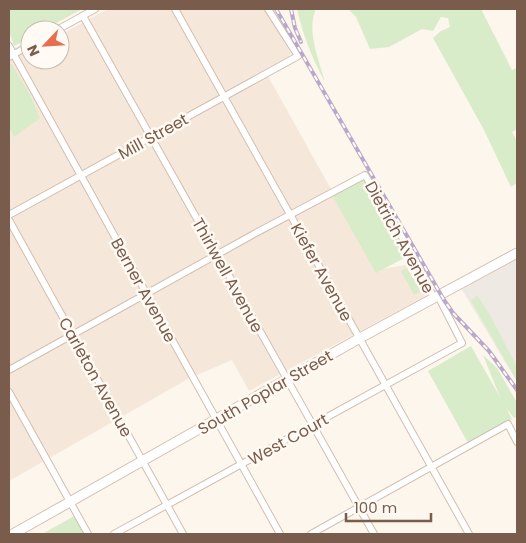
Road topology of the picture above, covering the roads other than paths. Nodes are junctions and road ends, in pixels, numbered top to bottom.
1 (95, 9) edge
2 (176, 9) edge
3 (268, 9) edge
4 (83, 16) junction
5 (70, 23) edge
6 (9, 46) edge
7 (11, 56) edge
8 (224, 96) junction
9 (152, 136) junction
10 (80, 176) junction
11 (9, 215) edge
12 (291, 216) junction
13 (9, 220) edge
14 (517, 253) edge
15 (217, 254) junction
16 (146, 294) junction
17 (436, 297) junction
18 (73, 334) junction
19 (360, 338) junction
20 (462, 343) joint
21 (9, 370) edge
22 (287, 379) junction
23 (386, 385) junction
24 (9, 392) edge
25 (217, 420) junction
26 (313, 425) junction
27 (517, 442) edge
28 (143, 461) junction
29 (241, 464) junction
30 (431, 467) junction
31 (70, 502) junction
32 (167, 505) junction
33 (359, 508) junction
34 (13, 534) edge
35 (88, 534) edge
36 (114, 534) edge
37 (183, 534) edge
38 (280, 534) edge
39 (311, 534) edge
40 (374, 534) edge
41 (469, 534) edge

1 - 4 street
2 - 8 street, Kiefer Avenue
3 - 8 street, Mill Street
4 - 5 street
4 - 9 street, Thirlwell Avenue
6 - 7 street, Berner Avenue
7 - 10 street, Berner Avenue
8 - 9 street, Mill Street
8 - 12 street, Kiefer Avenue
9 - 10 street, Mill Street
9 - 15 street, Thirlwell Avenue
10 - 11 street, Mill Street
10 - 16 street, Berner Avenue
12 - 15 street
12 - 17 street, Dietrich Avenue
12 - 19 street, Kiefer Avenue
13 - 18 street, Carleton Avenue
14 - 17 main road, South Poplar Street
15 - 16 street
15 - 22 street, Thirlwell Avenue
16 - 18 street
16 - 25 street, Berner Avenue
17 - 19 main road, South Poplar Street
17 - 20 street, Dietrich Avenue
18 - 21 street
18 - 28 street, Carleton Avenue
19 - 22 main road, South Poplar Street
19 - 23 street, Kiefer Avenue
20 - 23 street, West Court
22 - 25 main road, South Poplar Street
22 - 26 street, Thirlwell Avenue
23 - 26 street, West Court
23 - 30 street, Kiefer Avenue
24 - 31 street
25 - 28 main road, South Poplar Street
25 - 29 street, Berner Avenue
26 - 29 street, West Court
26 - 33 street, Thirlwell Avenue
27 - 30 street
28 - 31 main road, South Poplar Street
28 - 32 street, Carleton Avenue
29 - 32 street, West Court
29 - 38 street, Berner Avenue
30 - 33 street
30 - 41 street, Kiefer Avenue
31 - 34 main road, South Poplar Street
31 - 35 street
32 - 36 street, West Court
32 - 37 street, Carleton Avenue
33 - 39 street
33 - 40 street, Thirlwell Avenue

